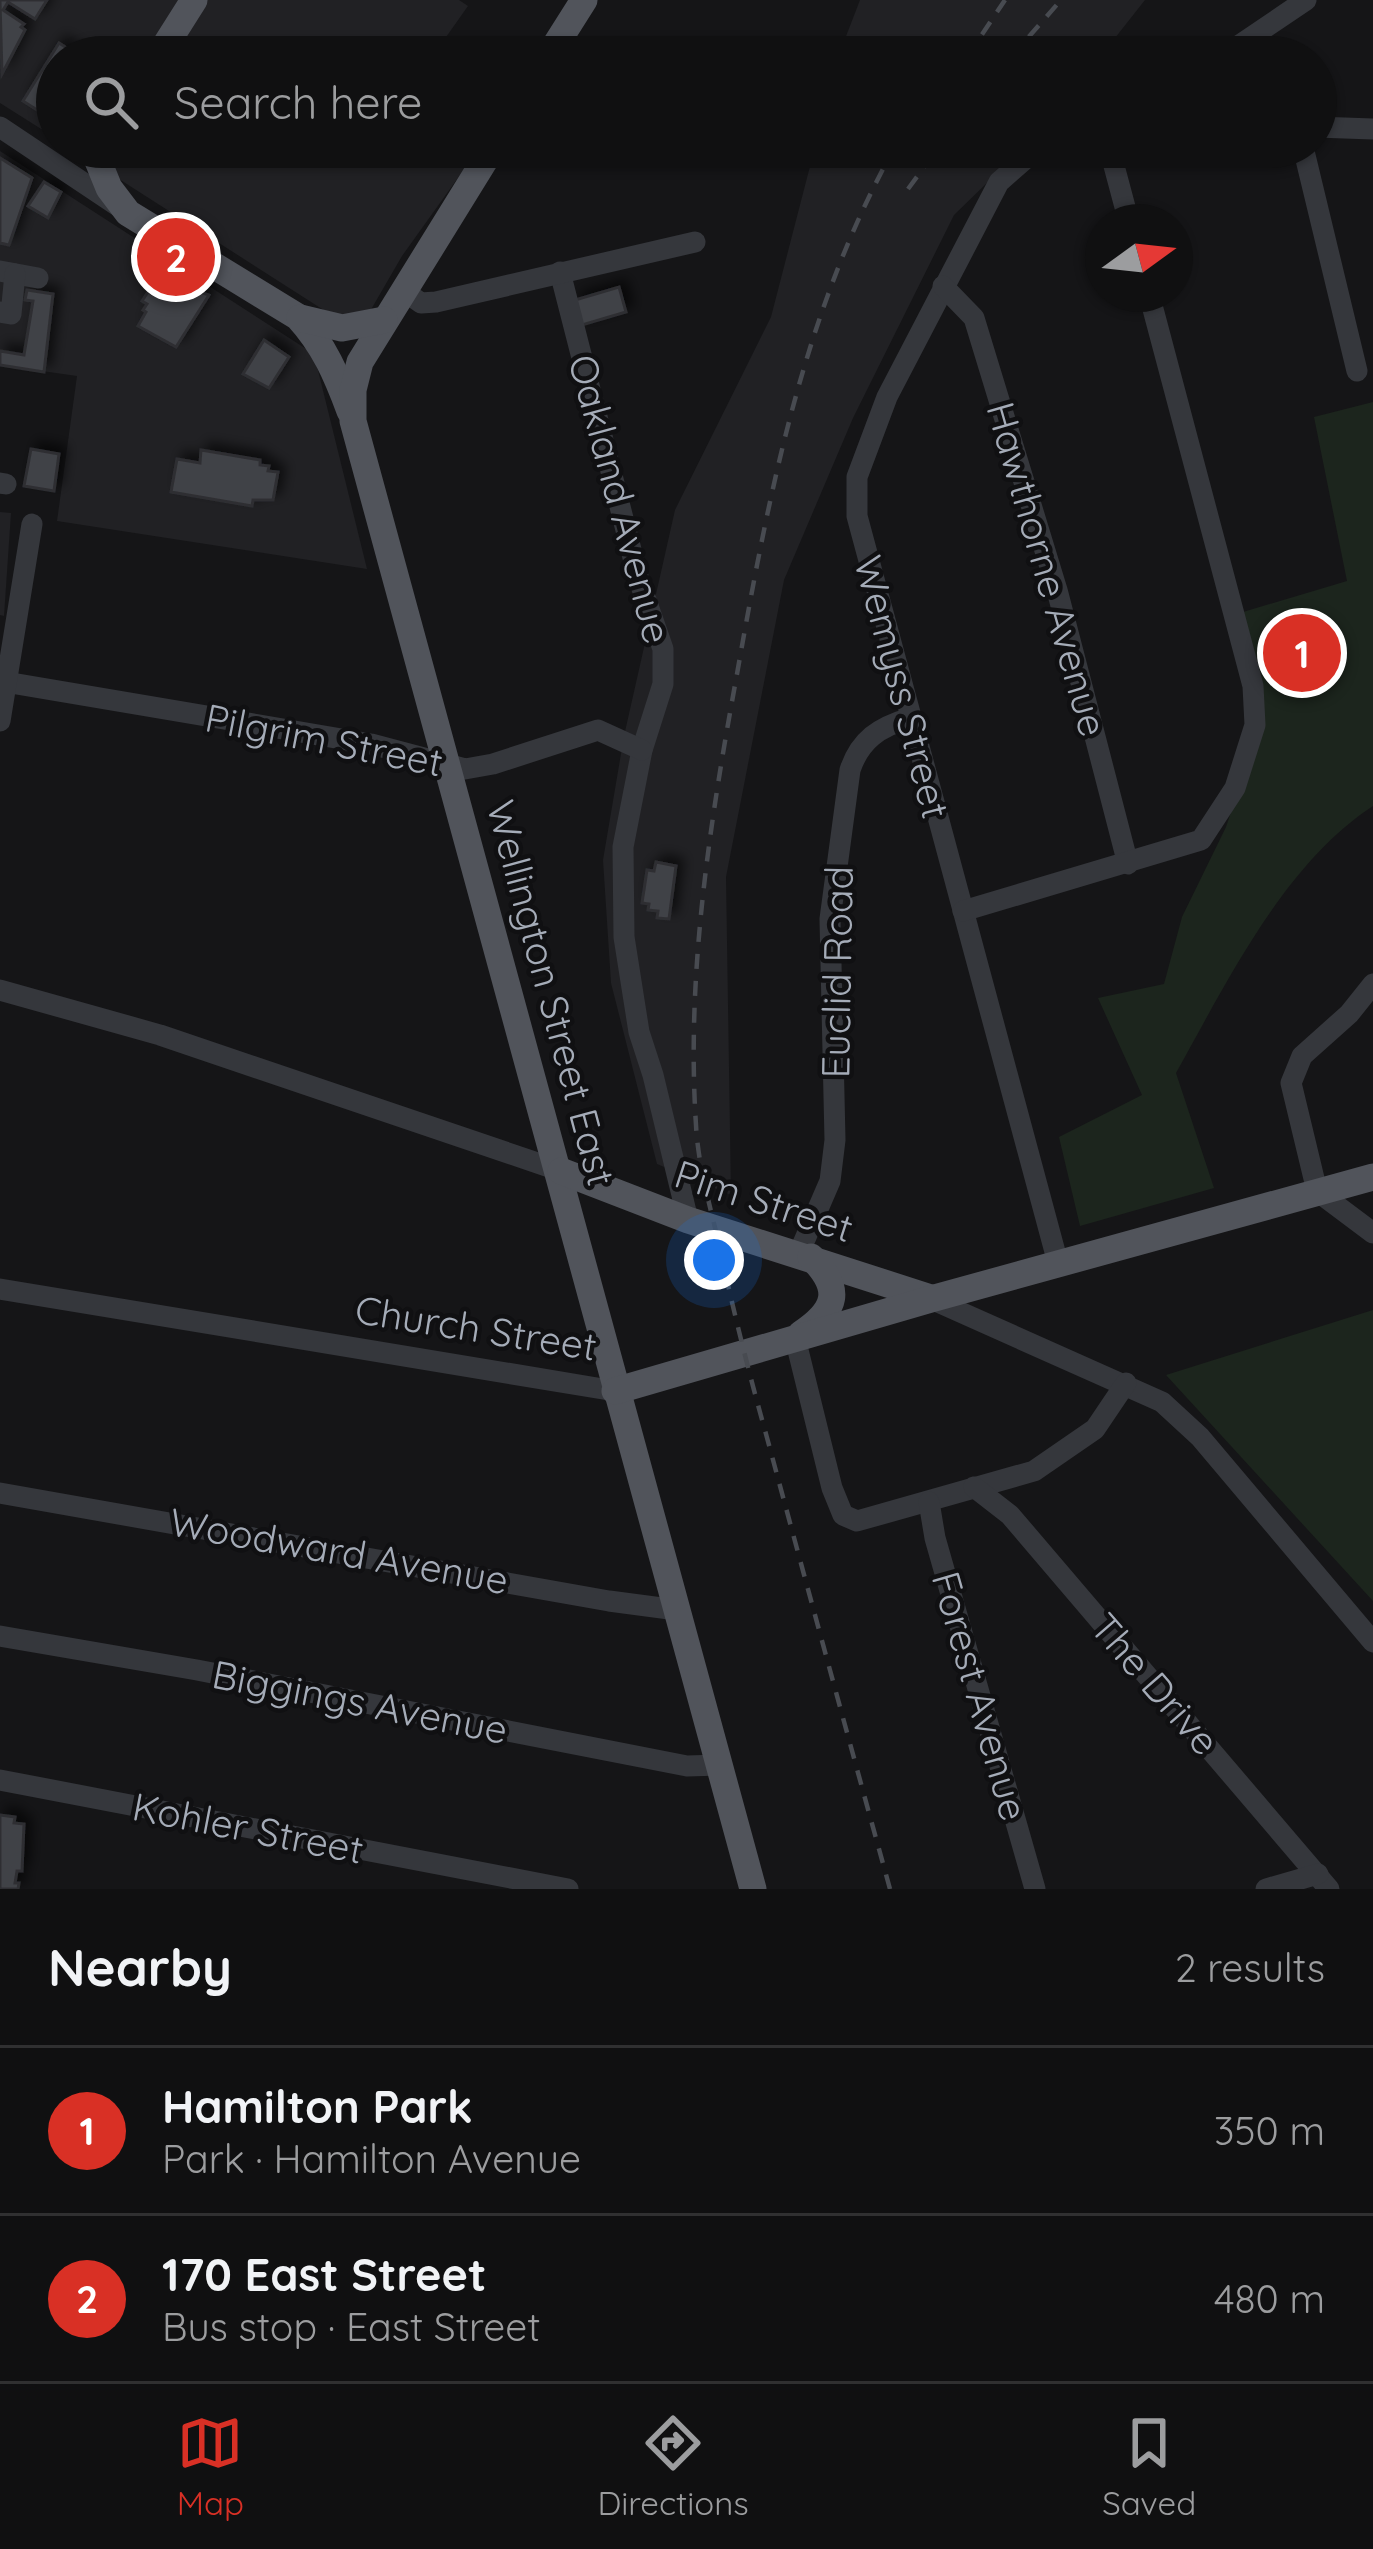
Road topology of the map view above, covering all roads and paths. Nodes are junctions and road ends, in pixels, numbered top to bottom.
1 (194, 0) edge
2 (584, 0) edge
3 (1306, 0) edge
4 (171, 36) edge
5 (561, 36) edge
6 (1253, 36) edge
7 (1337, 128) edge
8 (1373, 129) edge
9 (8, 132) edge
10 (36, 151) edge
11 (61, 168) edge
12 (103, 168) edge
13 (480, 168) edge
14 (1015, 168) edge
15 (1115, 168) edge
16 (1308, 168) edge
17 (1124, 204) edge
18 (128, 213) junction
19 (695, 242) dead end
20 (560, 272) junction
21 (18, 275) edge
22 (943, 286) junction
23 (404, 291) junction
24 (0, 312) edge
25 (1153, 312) edge
26 (298, 317) junction
27 (384, 320) junction
28 (1357, 371) dead end
29 (353, 421) junction
30 (32, 524) dead end
31 (4, 682) edge
32 (910, 718) junction
33 (0, 721) edge
34 (642, 750) junction
35 (446, 762) junction
36 (1128, 864) junction
37 (963, 911) junction
38 (1373, 984) edge
39 (0, 990) edge
40 (561, 1171) junction
41 (1373, 1177) edge
42 (1317, 1191) junction
43 (688, 1220) junction
44 (1373, 1233) edge
45 (805, 1255) junction
46 (1058, 1263) junction
47 (0, 1288) edge
48 (931, 1299) junction
49 (795, 1338) junction
50 (1126, 1383) junction
51 (615, 1391) junction
52 (974, 1487) junction
53 (0, 1492) edge
54 (928, 1502) junction
55 (677, 1610) junction
56 (0, 1636) edge
57 (1373, 1642) edge
58 (720, 1765) junction
59 (0, 1780) edge
60 (1323, 1882) edge
61 (568, 1889) edge
62 (754, 1889) edge
63 (1035, 1889) edge
64 (1265, 1889) edge

1 - 4 main road
2 - 5 main road
3 - 6 street
7 - 8 street
9 - 10 street
11 - 18 street
12 - 18 main road
13 - 23 main road, Wellington Street East
14 - 22 street, Wemyss Street
15 - 17 street
16 - 28 street
18 - 26 main road
19 - 20 street
20 - 23 street
20 - 34 street, Oakland Avenue
21 - 24 street
22 - 32 street, Wemyss Street
22 - 36 street, Hawthorne Avenue
23 - 27 main road, Wellington Street East
25 - 36 street
26 - 27 main road
26 - 29 main road
27 - 29 main road, Wellington Street East
29 - 35 main road, Wellington Street East
30 - 31 street
31 - 33 street
31 - 35 street, Pilgrim Street
32 - 37 street, Wemyss Street
32 - 45 street, Euclid Road
34 - 35 street, Pilgrim Street
34 - 43 street, Oakland Avenue
35 - 40 main road, Wellington Street East
36 - 37 street
37 - 46 street, Wemyss Street
38 - 42 street
39 - 40 street, Pim Street
40 - 43 main road, Pim Street
40 - 51 main road, Wellington Street East
41 - 42 main road
42 - 44 street
42 - 46 main road
43 - 45 main road, Pim Street
45 - 48 main road, Pim Street
45 - 49 main road
46 - 48 main road
47 - 51 street, Church Street
48 - 49 main road, Church Street
48 - 50 street
49 - 51 main road, Church Street
49 - 54 street
50 - 52 street
50 - 57 street
51 - 55 main road, Wellington Street East
52 - 54 street
52 - 60 street, The Drive
53 - 55 street, Woodward Avenue
54 - 63 street, Forest Avenue
55 - 58 main road, Wellington Street East
56 - 58 street, Biggings Avenue
58 - 62 main road, Wellington Street East
59 - 61 street, Kohler Street
60 - 64 street

